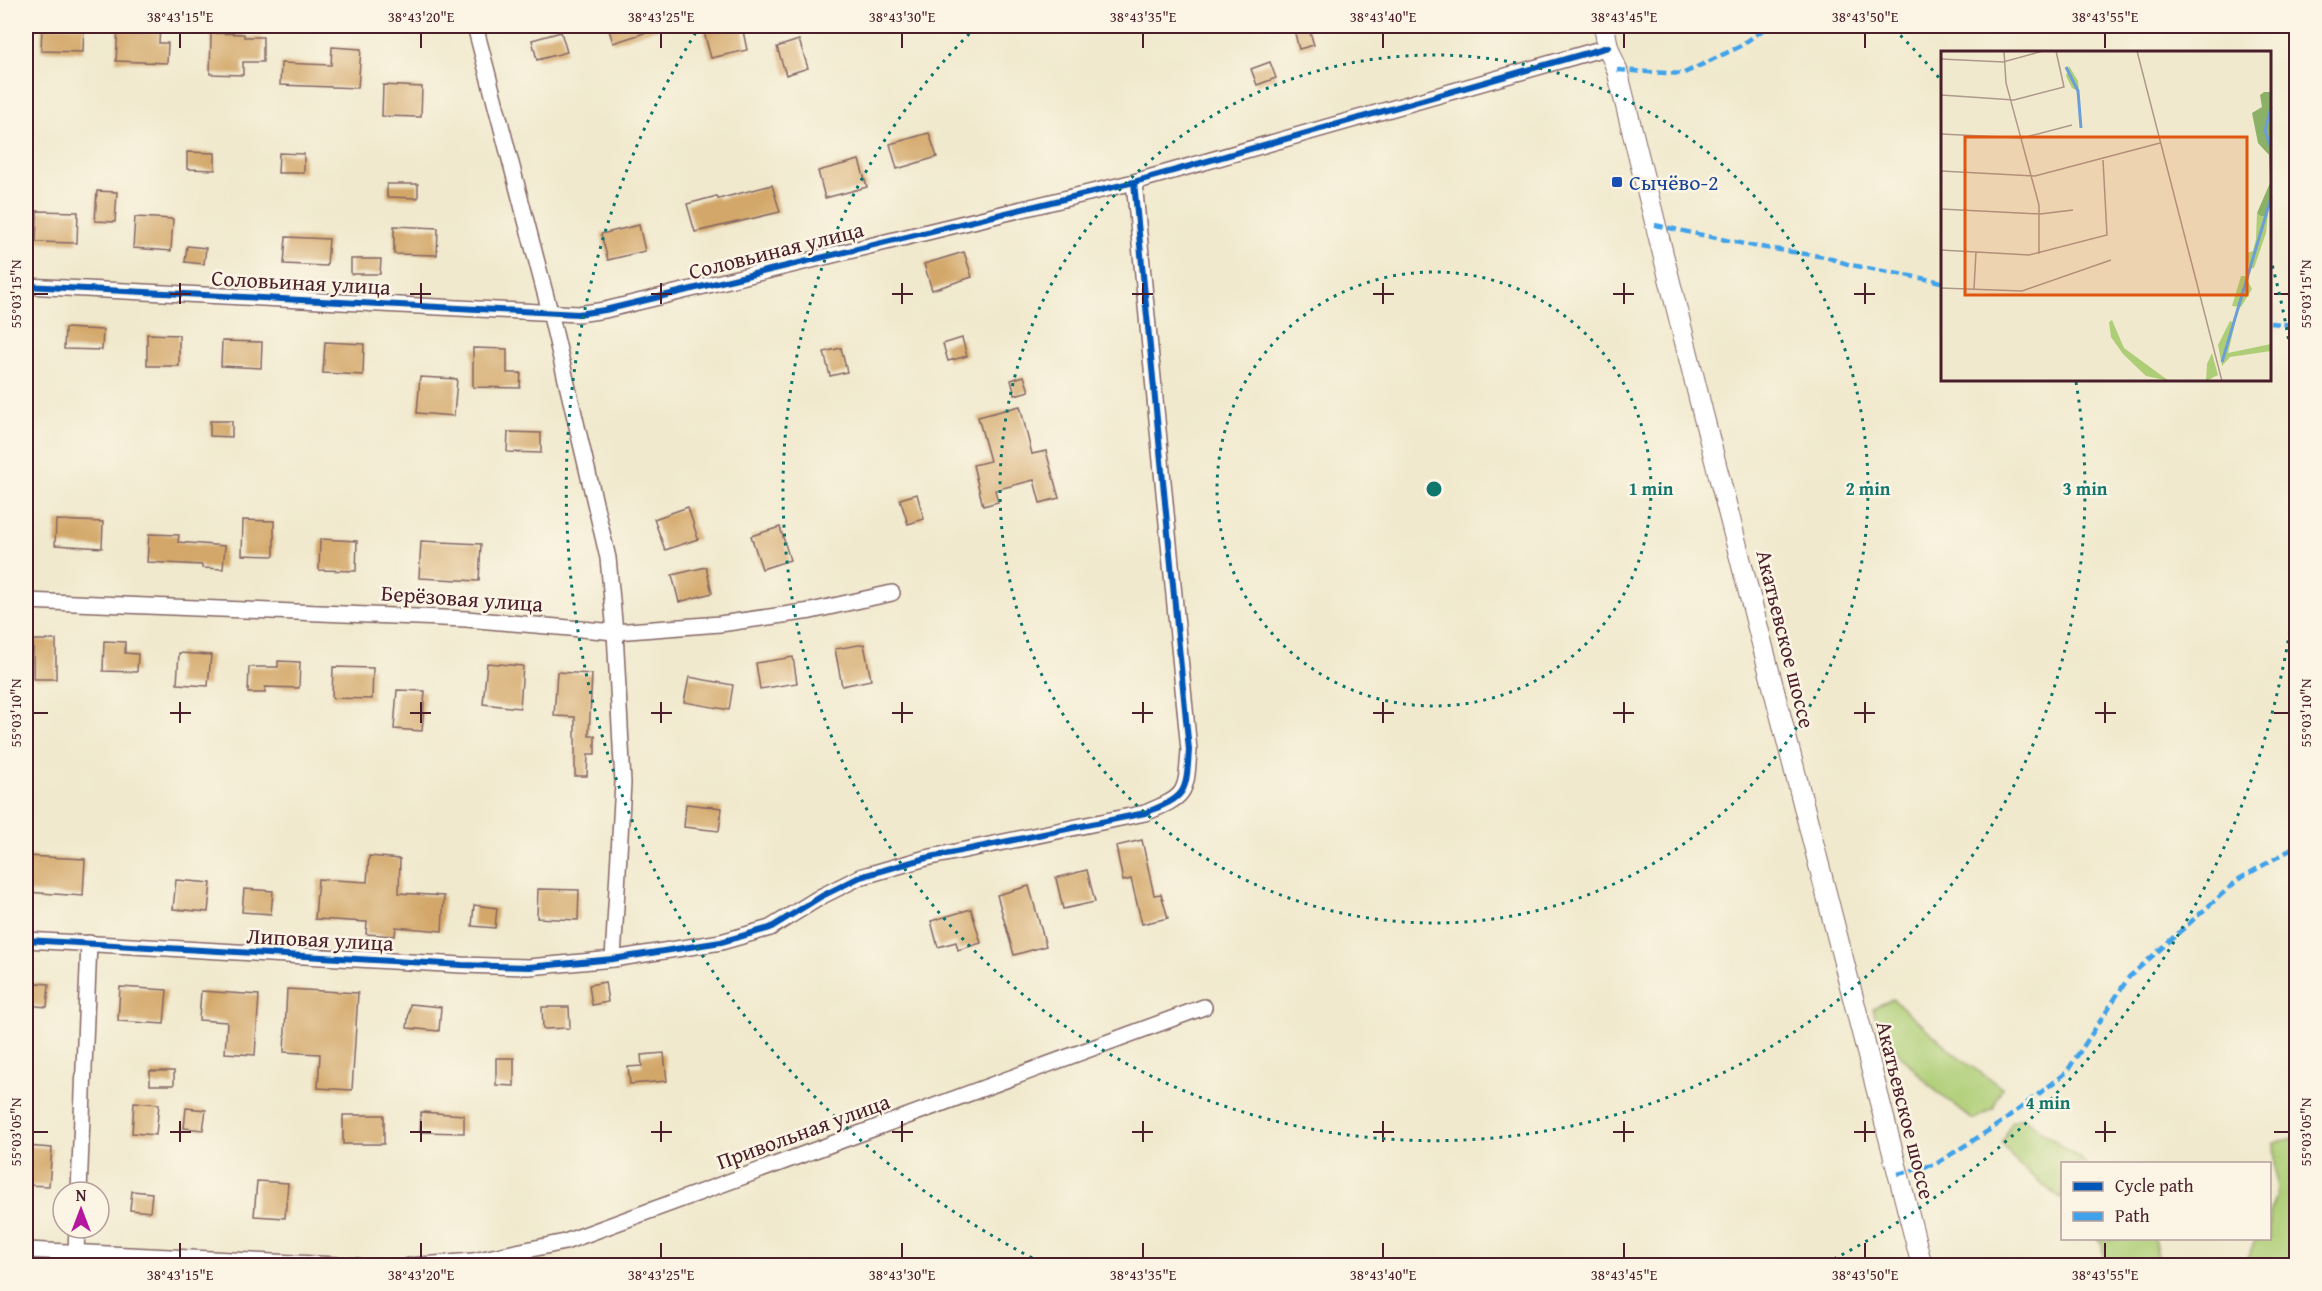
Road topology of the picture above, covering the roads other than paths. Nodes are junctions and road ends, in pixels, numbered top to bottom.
1 (475, 26) edge
2 (1604, 26) edge
3 (1608, 47) junction
4 (1134, 182) junction
5 (26, 286) edge
6 (550, 312) junction
7 (892, 593) dead end
8 (26, 601) edge
9 (615, 632) junction
10 (26, 940) edge
11 (89, 944) junction
12 (613, 959) junction
13 (1204, 1006) dead end
14 (79, 1180) edge
15 (76, 1240) edge
16 (26, 1250) edge
17 (76, 1252) junction
18 (358, 1266) edge
19 (410, 1266) edge
20 (1922, 1266) edge

1 - 6 street
2 - 3 street, Акатьевское шоссе
3 - 4 street, Соловьиная улица
3 - 20 street, Акатьевское шоссе
4 - 6 street, Соловьиная улица
4 - 12 street, Липовая улица
5 - 6 street, Соловьиная улица
6 - 9 street
7 - 9 street, Берёзовая улица
8 - 9 street, Берёзовая улица
9 - 12 street
10 - 11 street, Липовая улица
11 - 12 street, Липовая улица
11 - 14 street
13 - 19 street, Привольная улица
15 - 17 street
16 - 17 street
17 - 18 street

